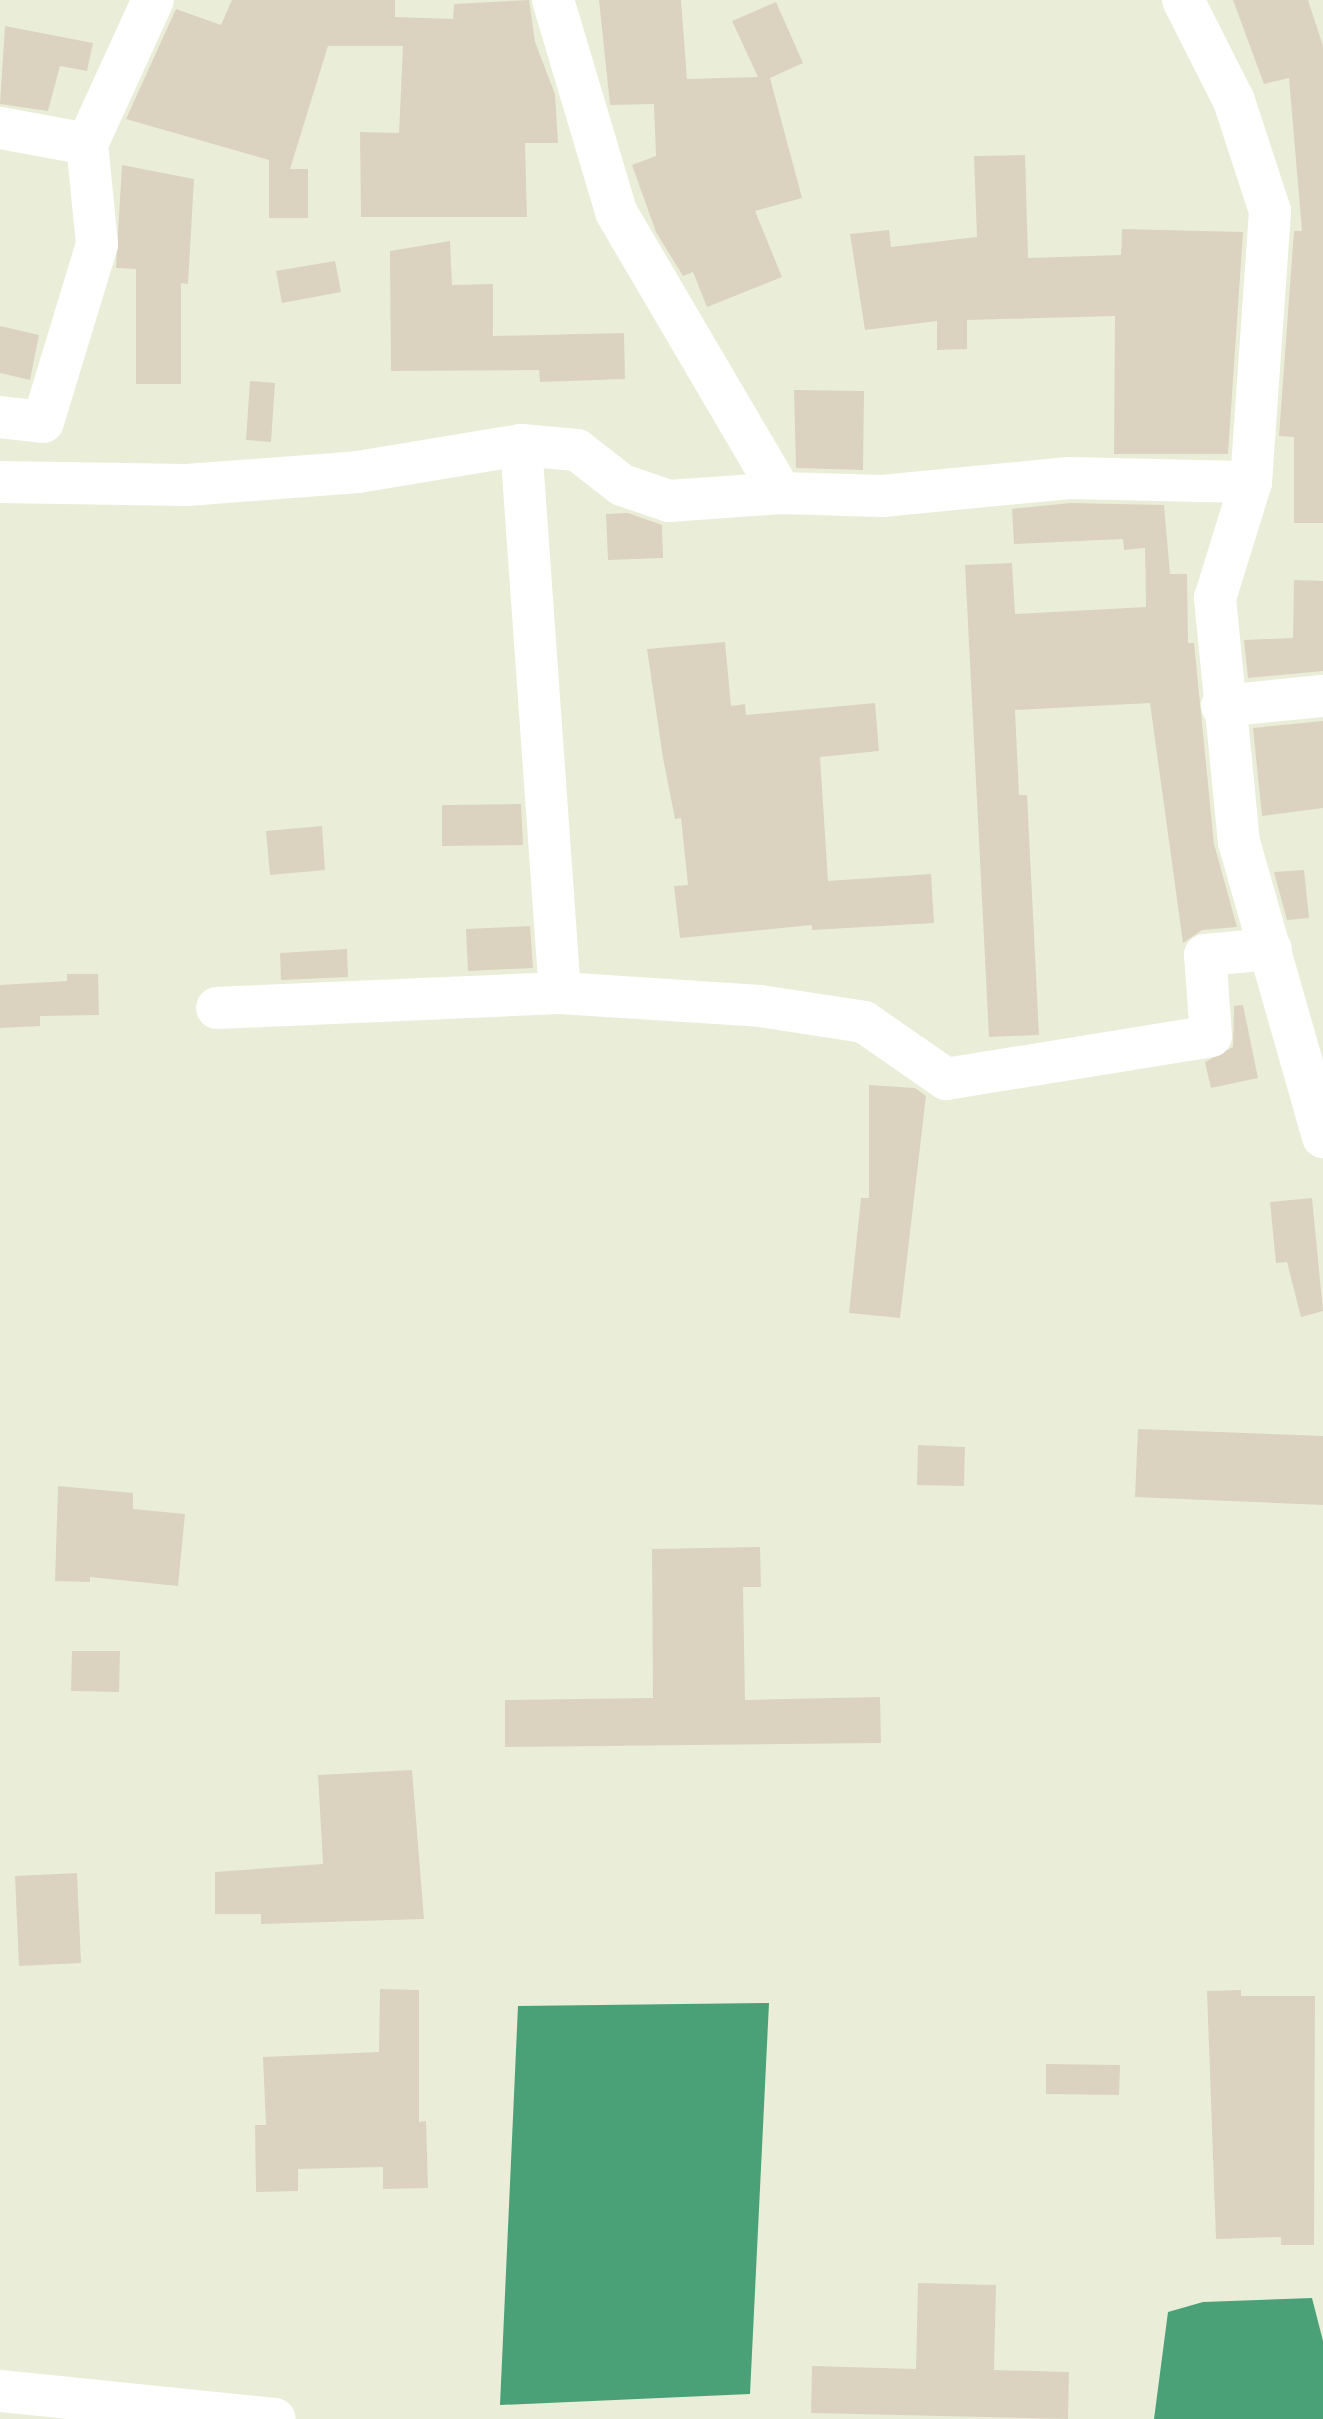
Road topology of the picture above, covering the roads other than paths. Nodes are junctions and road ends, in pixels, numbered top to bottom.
1 (152, 0) edge
2 (552, 0) edge
3 (1183, 0) edge
4 (0, 128) edge
5 (87, 144) junction
6 (0, 417) edge
7 (521, 445) junction
8 (0, 482) edge
9 (1252, 482) junction
10 (781, 493) junction
11 (1323, 696) edge
12 (1222, 706) junction
13 (1271, 949) junction
14 (560, 993) junction
15 (218, 1008) dead end
16 (1323, 1137) edge
17 (0, 2392) edge
18 (276, 2419) edge

1 - 5 street
2 - 10 street
3 - 9 street
4 - 5 street
5 - 6 street
7 - 8 street
7 - 10 street
7 - 14 street
9 - 10 street
9 - 12 street
11 - 12 street
12 - 13 street
13 - 14 street
13 - 16 street
14 - 15 street
17 - 18 street

